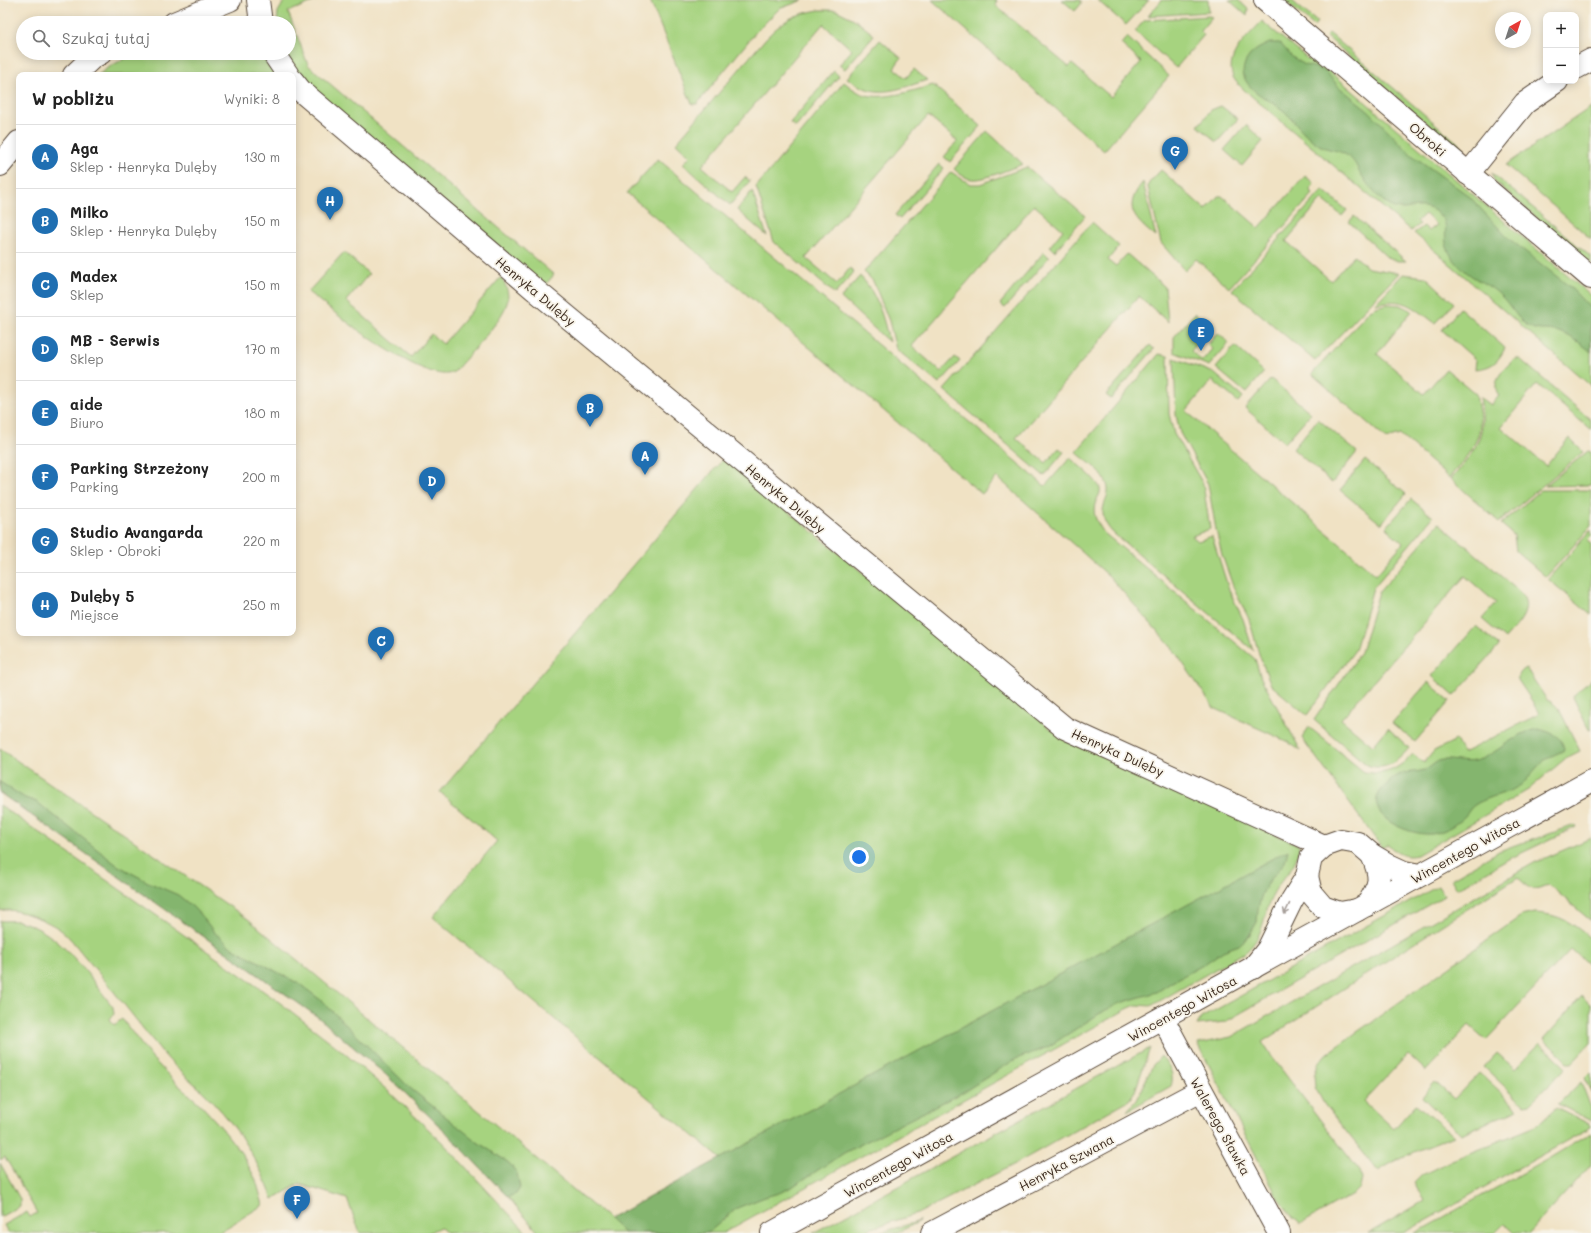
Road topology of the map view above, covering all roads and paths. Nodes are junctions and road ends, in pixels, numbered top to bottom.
1 (230, 0) edge
2 (258, 0) edge
3 (1265, 0) edge
4 (191, 16) edge
5 (260, 16) edge
6 (90, 60) edge
7 (278, 60) edge
8 (1591, 60) edge
9 (1579, 66) edge
10 (77, 72) edge
11 (286, 72) edge
12 (1553, 84) edge
13 (296, 85) edge
14 (16, 146) edge
15 (0, 165) edge
16 (1468, 174) junction
17 (1591, 278) edge
18 (1591, 781) edge
19 (1324, 846) junction
20 (1372, 855) junction
21 (1420, 875) junction
22 (1307, 876) junction
23 (1362, 907) junction
24 (1253, 968) junction
25 (1163, 1019) junction
26 (1201, 1090) junction
27 (772, 1233) edge
28 (932, 1233) edge
29 (1279, 1233) edge

1 - 4 street
2 - 5 street
3 - 16 street, Obroki
6 - 10 street
7 - 11 street
8 - 9 street
12 - 16 street
13 - 19 street, Henryka Dulęby
14 - 15 street
16 - 17 street, Obroki
18 - 21 street, Wincentego Witosa
19 - 20 street
19 - 22 street
20 - 21 street
20 - 23 street
21 - 23 street, Wincentego Witosa
22 - 23 street
22 -> 24 street
23 - 24 street, Wincentego Witosa
24 - 25 street, Wincentego Witosa
25 - 26 street, Walerego Sławka
25 - 27 street, Wincentego Witosa
26 - 28 street, Henryka Szwana
26 - 29 street, Walerego Sławka

